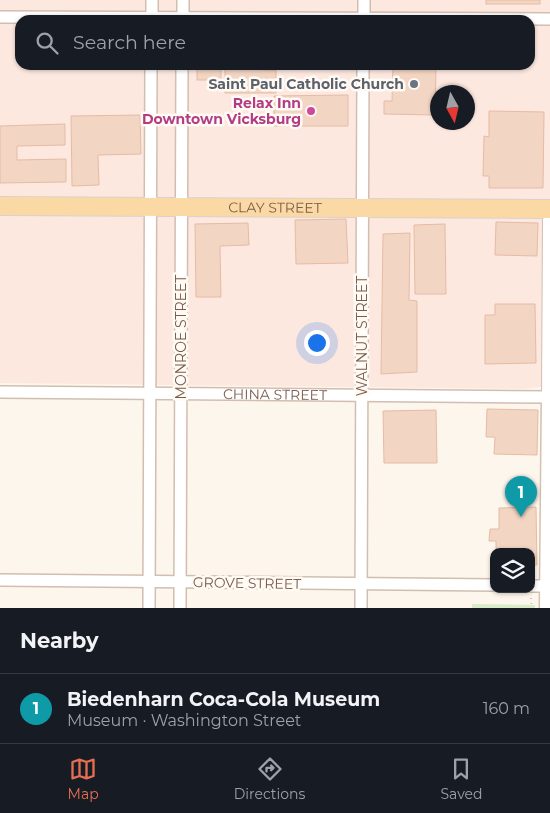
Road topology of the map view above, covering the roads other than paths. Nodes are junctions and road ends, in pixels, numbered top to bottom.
1 (152, 0) edge
2 (183, 0) edge
3 (364, 0) edge
4 (152, 15) edge
5 (183, 15) edge
6 (364, 15) edge
7 (0, 17) edge
8 (15, 17) edge
9 (535, 19) edge
10 (550, 19) edge
11 (151, 70) edge
12 (182, 70) edge
13 (364, 70) edge
14 (0, 206) edge
15 (151, 207) junction
16 (182, 207) junction
17 (363, 208) junction
18 (550, 209) edge
19 (550, 220) edge
20 (0, 392) edge
21 (150, 394) junction
22 (181, 394) junction
23 (362, 395) junction
24 (549, 397) edge
25 (0, 580) edge
26 (149, 582) junction
27 (180, 582) junction
28 (361, 584) junction
29 (490, 585) edge
30 (535, 586) edge
31 (549, 586) edge
32 (149, 608) edge
33 (180, 608) edge
34 (361, 608) edge
35 (548, 608) edge

1 - 4 street
2 - 5 street
3 - 6 street
7 - 8 street
9 - 10 street
11 - 15 street
12 - 16 street, MONROE STREET
13 - 17 street, WALNUT STREET
14 - 15 main road, CLAY STREET
15 - 16 main road, CLAY STREET
15 - 21 street
16 - 17 main road, CLAY STREET
16 - 22 street, MONROE STREET
17 - 18 main road, CLAY STREET
17 - 23 street, WALNUT STREET
19 - 24 street
20 - 21 street, CHINA STREET
21 - 22 street, CHINA STREET
21 - 26 street
22 - 23 street, CHINA STREET
22 - 27 street, MONROE STREET
23 - 24 street, CHINA STREET
23 - 28 street, WALNUT STREET
24 - 31 main road
25 - 26 street, GROVE STREET
26 - 27 street, GROVE STREET
26 - 32 street
27 - 28 street, GROVE STREET
27 - 33 street, MONROE STREET
28 - 29 street, GROVE STREET
28 - 34 street, WALNUT STREET
30 - 31 street
31 - 35 main road

